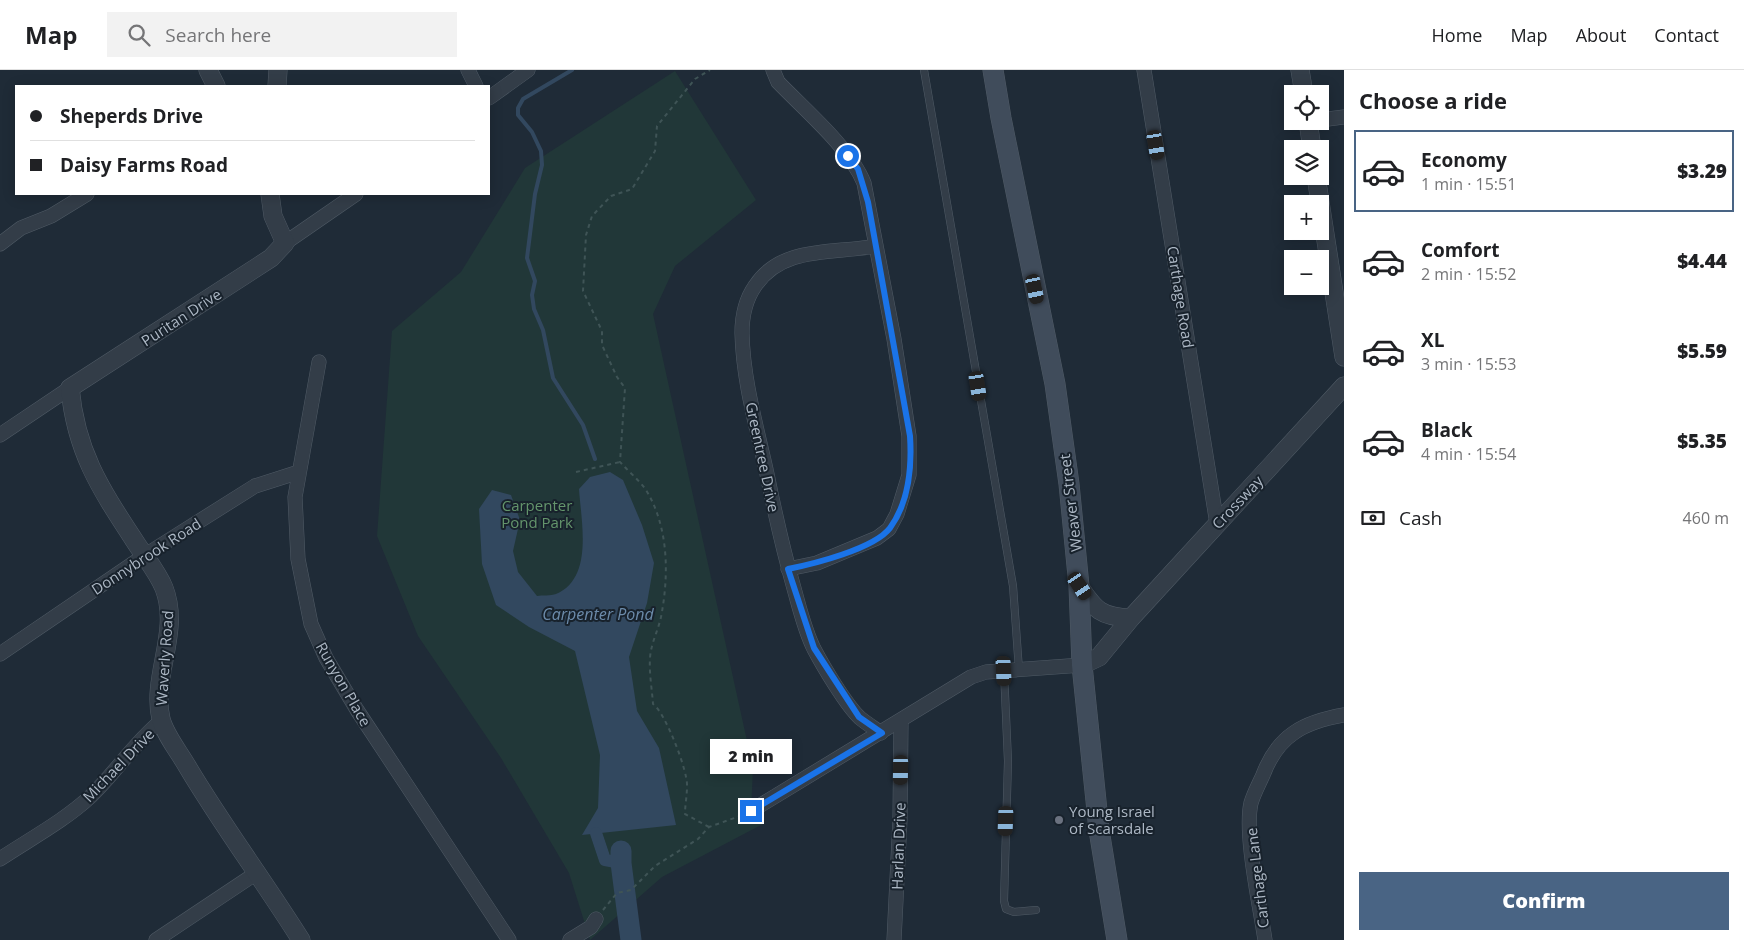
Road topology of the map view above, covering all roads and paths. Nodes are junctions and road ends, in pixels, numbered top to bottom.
1 (278, 70) edge
2 (468, 70) edge
3 (528, 70) edge
4 (710, 70) edge
5 (924, 70) edge
6 (994, 70) edge
7 (1144, 70) edge
8 (1300, 70) edge
9 (774, 72) edge
10 (277, 85) edge
11 (476, 85) edge
12 (1302, 85) edge
13 (490, 97) edge
14 (1344, 117) edge
15 (1329, 119) edge
16 (1317, 185) edge
17 (84, 195) edge
18 (270, 195) edge
19 (355, 195) edge
20 (285, 243) junction
21 (0, 244) edge
22 (875, 246) junction
23 (1344, 357) edge
24 (319, 362) dead end
25 (1344, 386) edge
26 (70, 388) junction
27 (0, 435) edge
28 (620, 462) junction
29 (299, 472) junction
30 (576, 472) dead end
31 (1217, 524) junction
32 (144, 556) junction
33 (788, 569) junction
34 (1080, 586) junction
35 (1131, 618) junction
36 (0, 654) edge
37 (1082, 665) junction
38 (1020, 670) junction
39 (1004, 671) junction
40 (1344, 715) edge
41 (162, 721) junction
42 (901, 721) junction
43 (882, 733) junction
44 (751, 811) joint
45 (709, 827) junction
46 (0, 859) edge
47 (258, 872) junction
48 (1036, 910) dead end
49 (596, 920) joint
50 (156, 940) edge
51 (301, 940) edge
52 (509, 940) edge
53 (570, 940) edge
54 (894, 940) edge
55 (1117, 940) edge
56 (1265, 940) edge

1 - 10 street
2 - 11 street
3 - 13 street
4 - 28 path
5 - 38 lane
6 - 34 main road, Weaver Street
7 - 31 street, Carthage Road
8 - 12 street
9 - 22 street
14 - 15 street
16 - 23 street
17 - 21 street
18 - 20 street
19 - 20 street, Puritan Drive
20 - 26 street, Puritan Drive
22 - 33 street
22 - 33 street, Greentree Drive
24 - 29 street, Runyon Place
25 - 31 street, Crossway
26 - 27 street, Puritan Drive
26 - 32 street, Waverly Road
28 - 30 path
28 - 45 path
29 - 32 street, Donnybrook Road
29 - 52 street, Runyon Place
31 - 35 street, Crossway
32 - 36 street, Donnybrook Road
32 - 41 street, Waverly Road
33 - 43 street, Greentree Drive
34 - 35 street
34 - 37 main road, Weaver Street
35 - 37 street, Crossway
37 - 38 street
37 - 55 main road, Weaver Street
38 - 39 street
39 - 42 street
39 - 48 lane
40 - 56 street, Carthage Lane
41 - 46 street, Michael Drive
41 - 47 street, Waverly Road
42 - 43 street
42 - 54 street, Harlan Drive
43 - 44 street
44 - 45 path
45 - 49 path
47 - 50 street
47 - 51 street, Waverly Road
49 - 53 street

